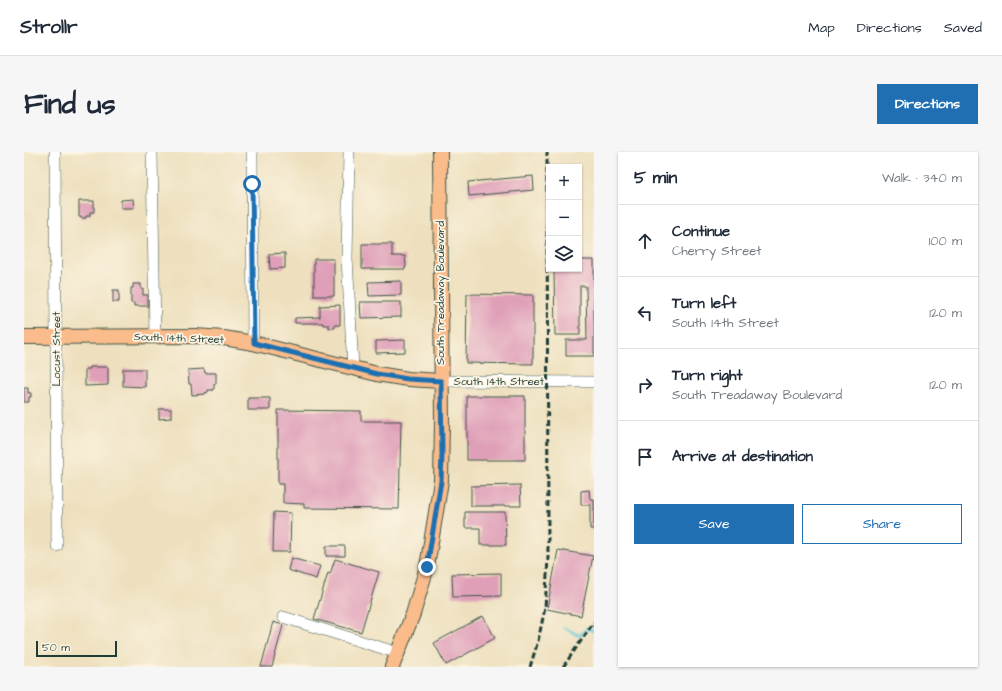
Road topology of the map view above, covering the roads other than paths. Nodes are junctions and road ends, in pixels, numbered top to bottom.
1 (55, 152) edge
2 (152, 152) edge
3 (252, 152) edge
4 (349, 152) edge
5 (440, 152) edge
6 (155, 336) junction
7 (24, 337) edge
8 (56, 337) junction
9 (254, 343) junction
10 (353, 368) junction
11 (441, 381) junction
12 (594, 382) edge
13 (57, 546) dead end
14 (283, 617) dead end
15 (398, 653) junction
16 (392, 667) edge

1 - 8 street, Locust Street
2 - 6 street
3 - 9 street
4 - 10 street
5 - 11 main road, South Treadaway Boulevard
6 - 8 main road, South 14th Street
6 - 9 main road, South 14th Street
7 - 8 main road, South 14th Street
8 - 13 street, Locust Street
9 - 10 main road, South 14th Street
10 - 11 main road, South 14th Street
11 - 12 street, South 14th Street
11 - 15 main road, South Treadaway Boulevard
14 - 15 street
15 - 16 main road, South Treadaway Boulevard

